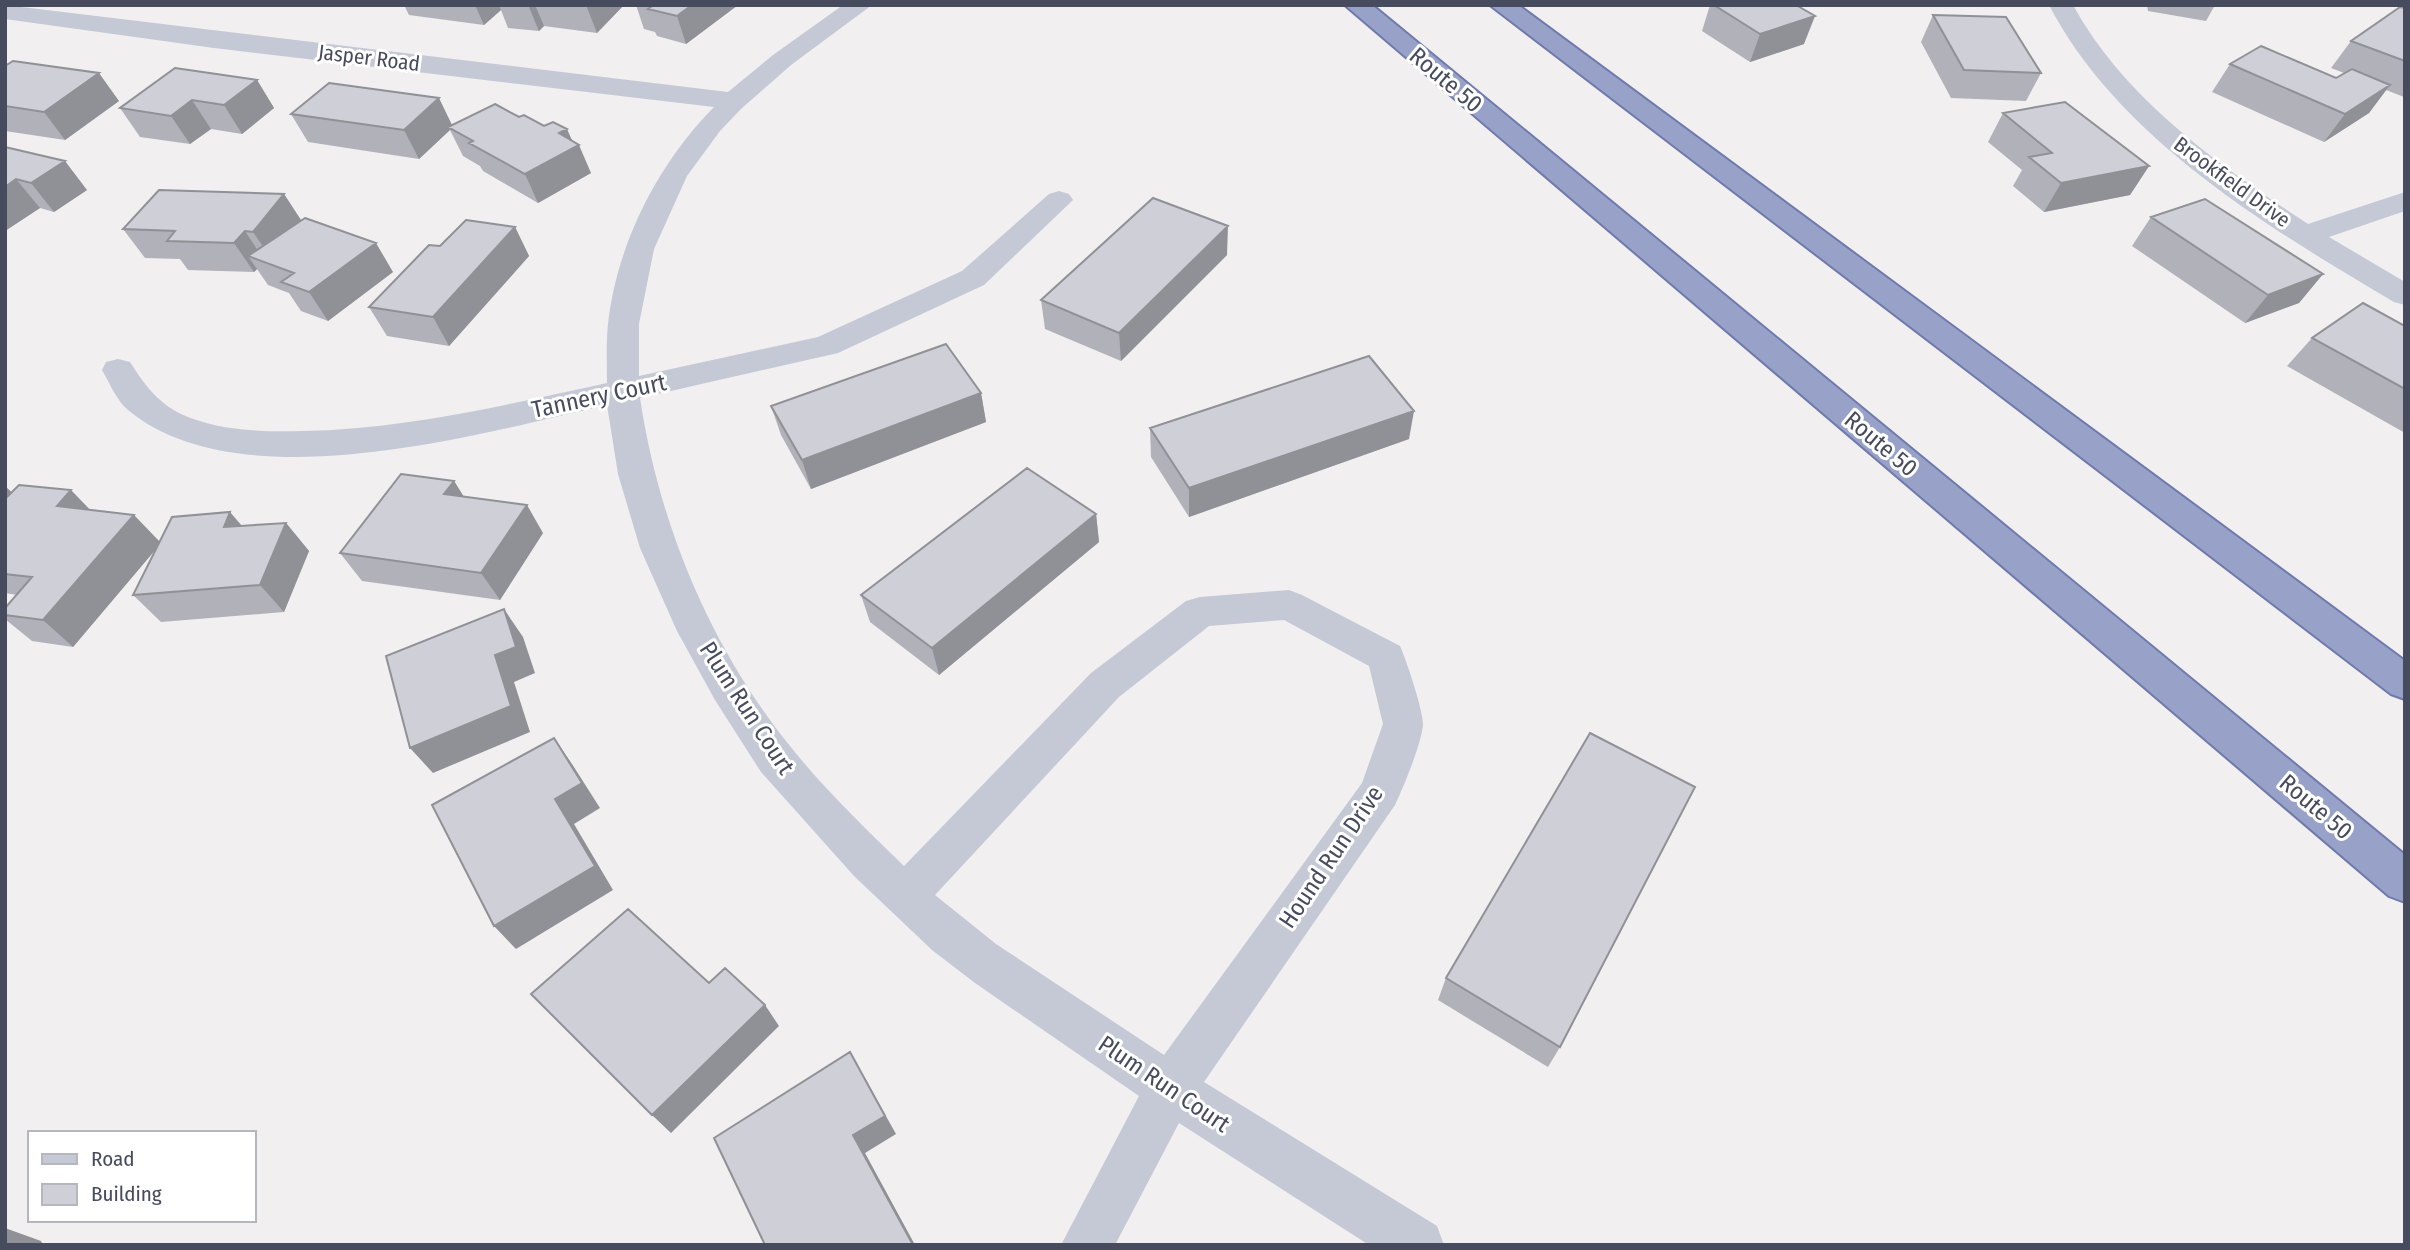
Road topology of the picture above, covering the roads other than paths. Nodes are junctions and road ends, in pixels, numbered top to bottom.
1 (860, 5) edge
2 (1357, 5) edge
3 (1502, 5) edge
4 (2061, 5) edge
5 (25, 11) edge
6 (734, 101) junction
7 (1059, 200) dead end
8 (2405, 201) edge
9 (2305, 235) junction
10 (2405, 295) edge
11 (118, 370) dead end
12 (622, 391) junction
13 (2405, 683) edge
14 (2405, 882) edge
15 (906, 895) junction
16 (1169, 1090) junction
17 (1087, 1245) edge
18 (1418, 1245) edge

1 - 6 street, Plum Run Court
2 - 14 highway, Route 50
3 - 13 highway
4 - 9 street, Brookfield Drive
5 - 6 street, Jasper Road
6 - 12 street, Plum Run Court
7 - 12 street, Tannery Court
8 - 9 street
9 - 10 street, Brookfield Drive
11 - 12 street, Tannery Court
12 - 15 street, Plum Run Court
15 - 16 street, Plum Run Court
15 - 16 street, Hound Run Drive
16 - 17 street, Hound Run Drive
16 - 18 street, Plum Run Court

